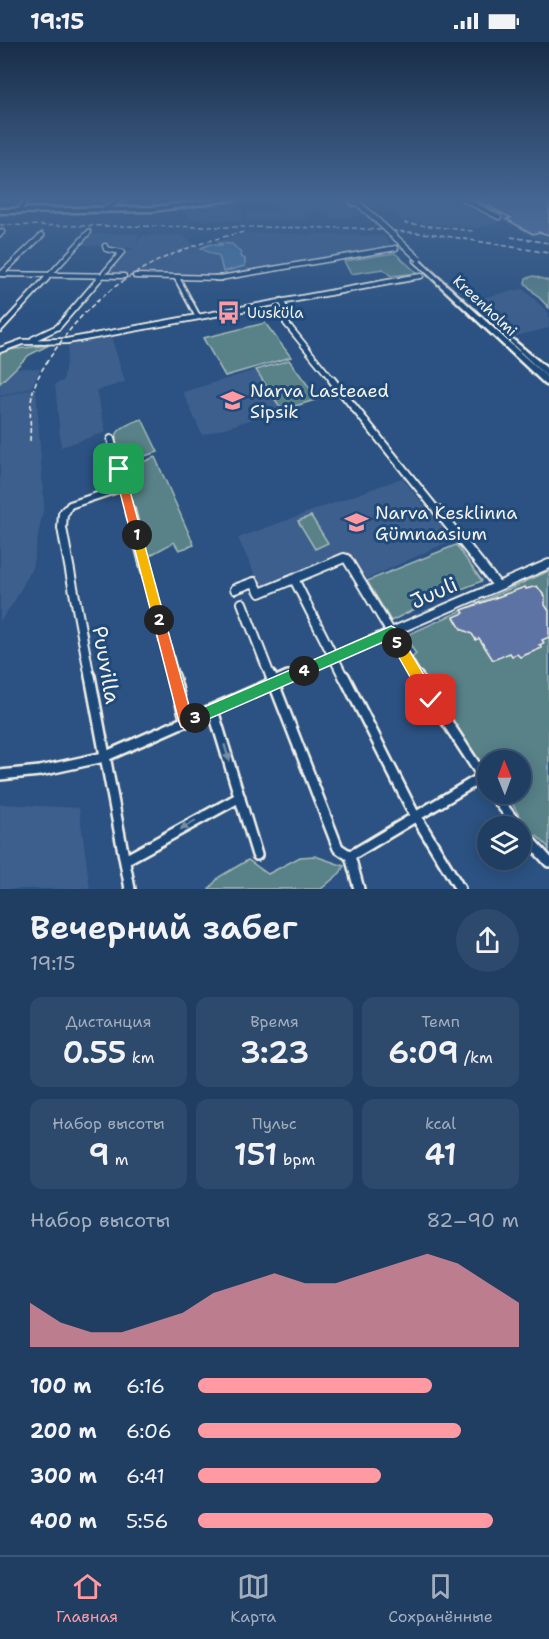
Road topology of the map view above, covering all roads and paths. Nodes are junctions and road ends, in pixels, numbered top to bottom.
1 (38, 239) edge
2 (83, 239) edge
3 (395, 239) edge
4 (105, 246) dead end
5 (396, 248) dead end
6 (0, 274) edge
7 (51, 274) junction
8 (103, 275) junction
9 (124, 276) dead end
10 (135, 276) dead end
11 (421, 276) dead end
12 (177, 278) junction
13 (281, 301) junction
14 (198, 317) junction
15 (0, 329) edge
16 (22, 342) junction
17 (0, 350) edge
18 (549, 380) edge
19 (111, 439) dead end
20 (124, 487) junction
21 (549, 564) edge
22 (294, 579) junction
23 (497, 585) junction
24 (235, 589) dead end
25 (242, 603) dead end
26 (391, 632) junction
27 (334, 658) junction
28 (274, 683) junction
29 (213, 710) junction
30 (186, 722) junction
31 (104, 757) junction
32 (477, 769) edge
33 (0, 775) edge
34 (477, 785) edge
35 (240, 797) junction
36 (501, 804) edge
37 (510, 816) edge
38 (417, 818) junction
39 (531, 842) edge
40 (257, 855) dead end
41 (350, 856) junction
42 (125, 860) junction
43 (549, 862) edge
44 (130, 889) edge
45 (359, 889) edge
46 (460, 889) edge

1 - 6 street
2 - 7 street
3 - 18 main road, Kreenholmi, bridge
4 - 8 street
5 - 12 street
6 - 7 street
7 - 8 street
7 - 15 street
8 - 9 street
8 - 16 street
10 - 12 street
11 - 13 street
12 - 14 street
13 - 14 street
13 - 23 street
14 - 16 street
16 - 17 street
19 - 20 street
20 - 30 street
20 - 31 street, Puuvilla
21 - 23 street, Juuli
22 - 24 street
22 - 26 street
22 - 27 street
23 - 26 street, Juuli
25 - 28 street
26 - 27 street, Juuli
26 - 32 street
27 - 28 street, Juuli
27 - 38 street
28 - 29 street, Juuli
28 - 41 street
29 - 30 street, Juuli
29 -> 35 street
30 - 31 street, Juuli
31 - 33 street, Juuli
31 - 42 street, Puuvilla
34 - 38 street
35 - 40 street
35 -> 42 street
36 - 37 street
38 - 41 street
38 - 46 street
39 - 43 street
41 - 45 street
42 - 44 street, Puuvilla

